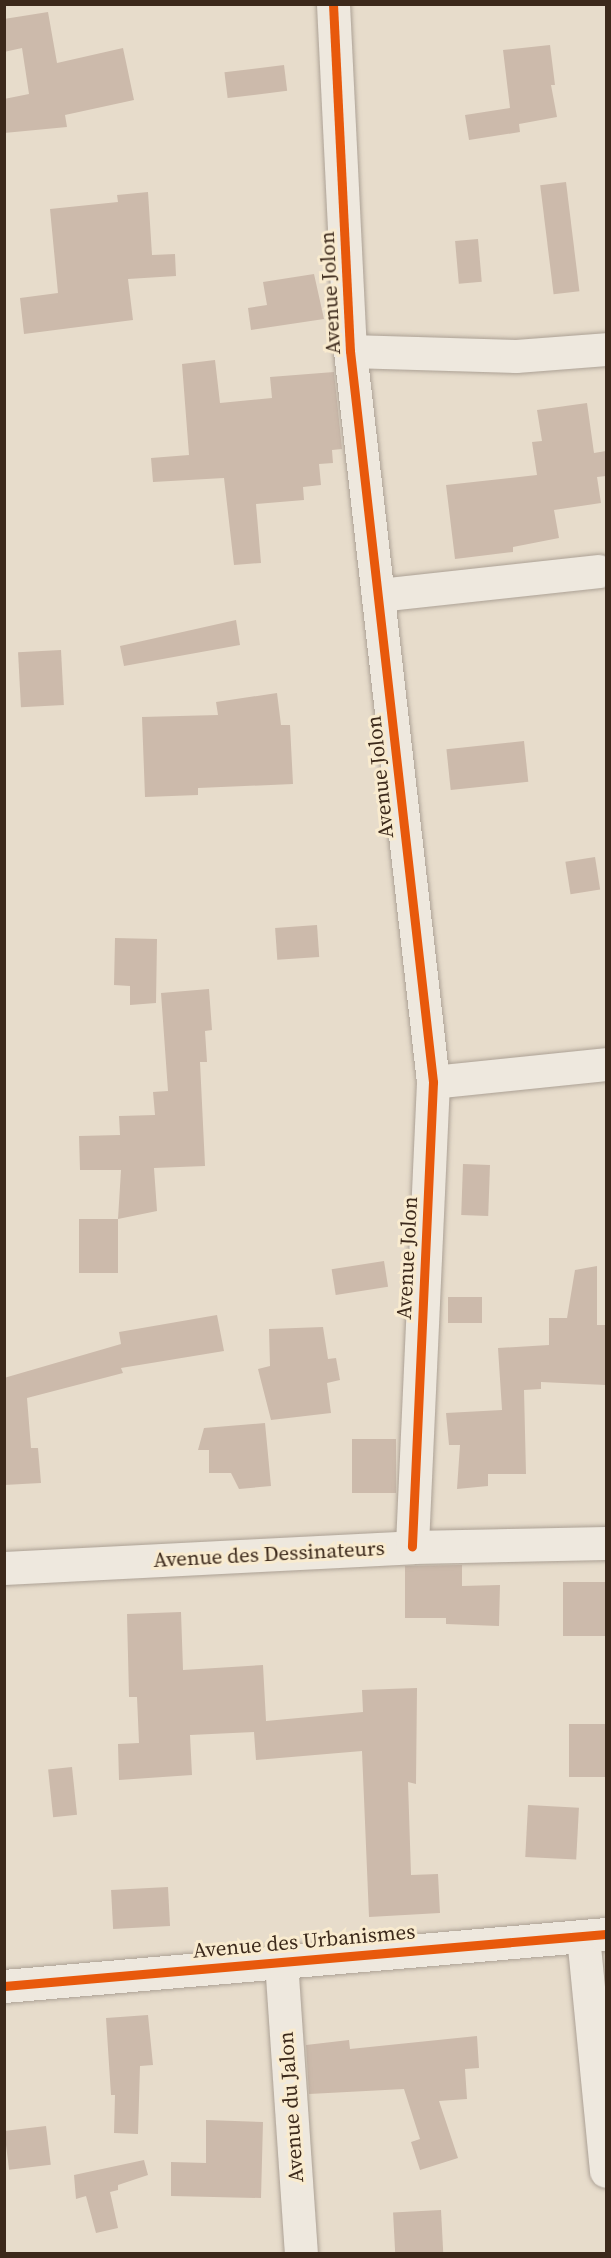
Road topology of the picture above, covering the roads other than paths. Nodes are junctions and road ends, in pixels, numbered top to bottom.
1 (333, 4) edge
2 (606, 349) edge
3 (350, 351) junction
4 (598, 571) dead end
5 (378, 594) junction
6 (606, 1064) edge
7 (433, 1082) junction
8 (606, 1543) edge
9 (412, 1546) junction
10 (4, 1568) edge
11 (595, 1935) edge
12 (280, 1961) junction
13 (4, 1986) edge
14 (606, 2171) edge
15 (301, 2253) edge

1 - 3 street, Avenue Jolon
2 - 3 street
3 - 5 street, Avenue Jolon
4 - 5 street
5 - 7 street, Avenue Jolon
6 - 7 street
7 - 9 street, Avenue Jolon
8 - 9 street, Avenue des Dessinateurs
9 - 10 street, Avenue des Dessinateurs
11 - 12 street, Avenue des Urbanismes
11 - 14 street
12 - 13 street, Avenue des Urbanismes
12 - 15 street, Avenue du Jalon

